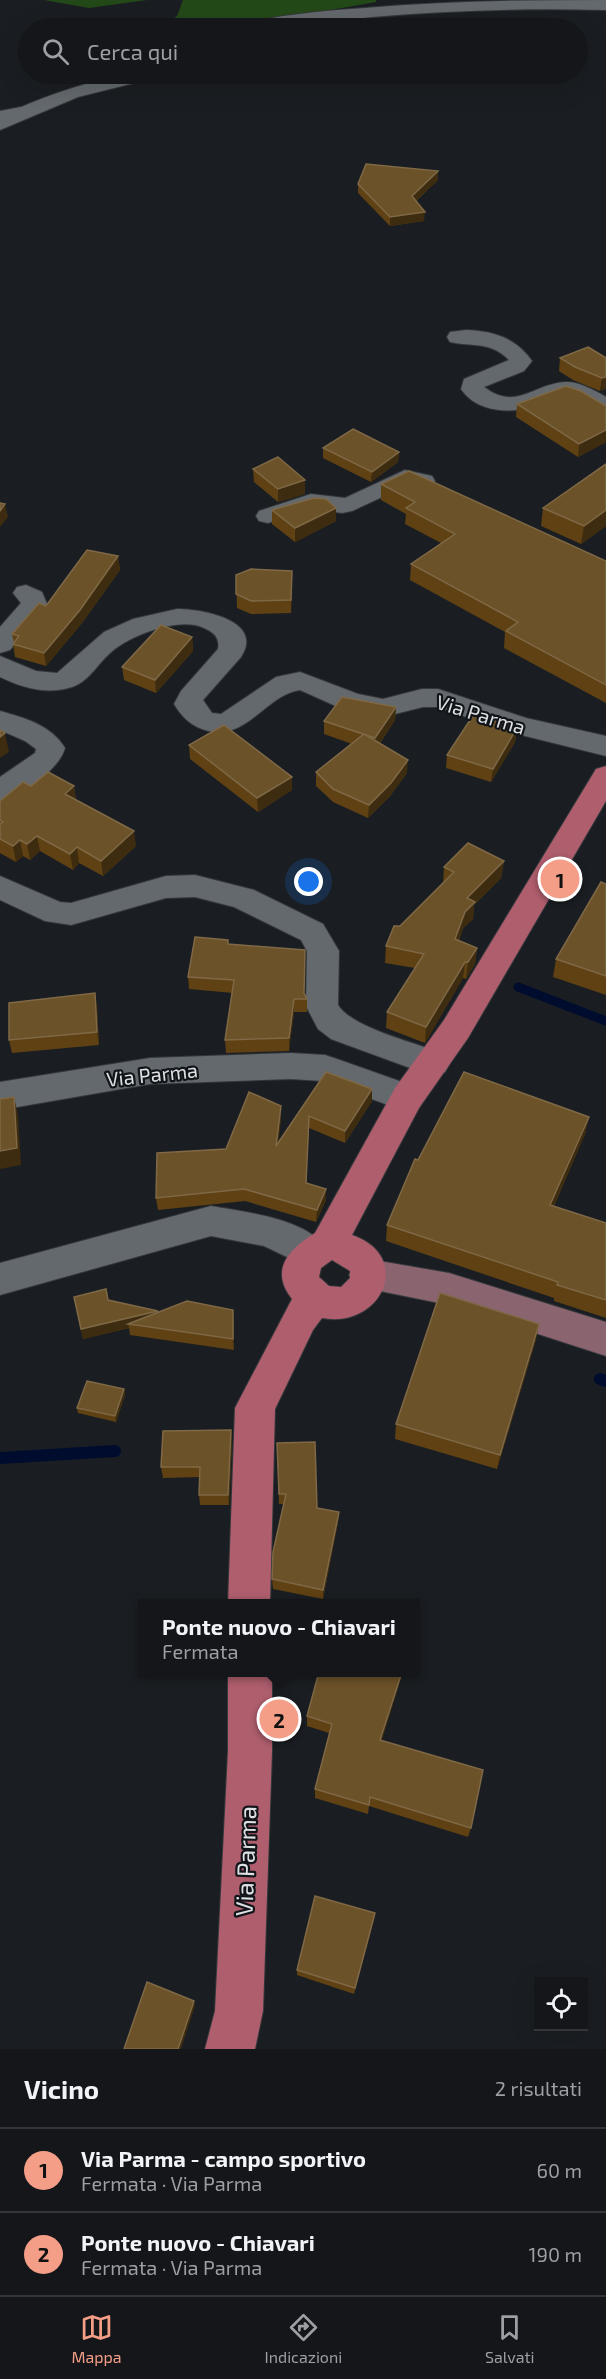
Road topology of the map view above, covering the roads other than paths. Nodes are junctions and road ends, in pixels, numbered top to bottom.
1 (606, 5) edge
2 (309, 18) edge
3 (107, 84) edge
4 (21, 113) junction
5 (0, 117) edge
6 (0, 124) edge
7 (458, 337) dead end
8 (606, 407) edge
9 (443, 490) edge
10 (268, 516) dead end
11 (26, 592) dead end
12 (0, 644) edge
13 (0, 665) edge
14 (0, 720) edge
15 (606, 746) edge
16 (606, 776) edge
17 (0, 791) edge
18 (0, 887) edge
19 (433, 1063) junction
20 (0, 1096) edge
21 (407, 1098) junction
22 (319, 1248) junction
23 (368, 1275) junction
24 (0, 1280) edge
25 (314, 1299) junction
26 (606, 1339) edge
27 (249, 1599) edge
28 (250, 1677) edge
29 (230, 2049) edge

1 - 2 street
3 - 4 street
4 - 5 street
4 - 6 street
7 - 8 street
9 - 10 street
11 - 12 street
13 - 15 street, Via Parma
14 - 17 street
16 - 19 main road
18 - 19 street
19 - 21 main road
20 - 21 street, Via Parma
21 - 22 main road
22 - 23 main road
22 - 24 street
22 - 25 main road
23 - 25 main road
23 - 26 main road
25 - 27 main road
28 - 29 main road, Via Parma

